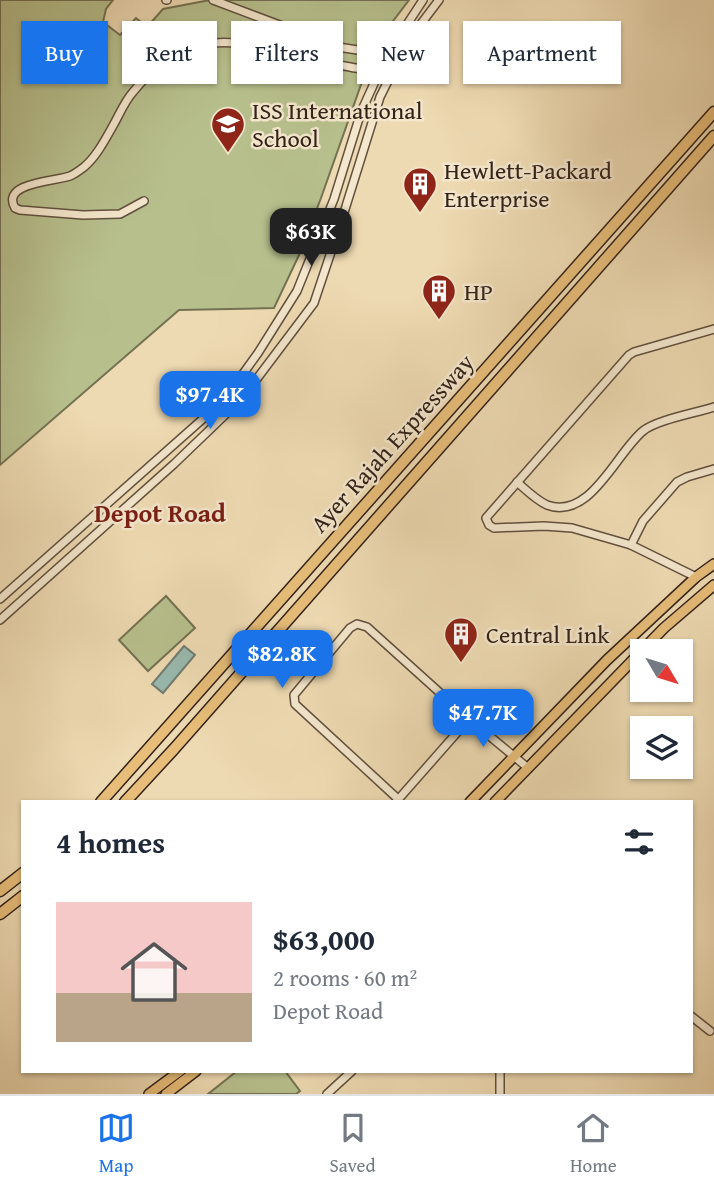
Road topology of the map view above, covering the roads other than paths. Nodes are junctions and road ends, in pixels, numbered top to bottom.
1 (213, 0) edge
2 (423, 0) edge
3 (439, 0) edge
4 (409, 21) edge
5 (423, 21) edge
6 (357, 50) edge
7 (357, 68) edge
8 (374, 84) edge
9 (387, 84) edge
10 (714, 112) edge
11 (714, 136) edge
12 (144, 201) dead end
13 (714, 329) edge
14 (714, 407) edge
15 (714, 469) edge
16 (517, 482) junction
17 (631, 545) junction
18 (714, 564) edge
19 (696, 577) junction
20 (714, 584) edge
21 (0, 600) edge
22 (0, 620) edge
23 (636, 632) junction
24 (643, 639) edge
25 (653, 639) edge
26 (630, 663) edge
27 (469, 719) junction
28 (514, 756) junction
29 (528, 768) junction
30 (103, 800) edge
31 (127, 800) edge
32 (397, 800) edge
33 (472, 800) edge
34 (497, 800) edge
35 (21, 875) edge
36 (0, 891) edge
37 (21, 897) edge
38 (0, 914) edge
39 (693, 1018) edge
40 (710, 1031) dead end
41 (177, 1073) edge
42 (193, 1073) edge
43 (350, 1073) edge
44 (500, 1073) edge
45 (149, 1094) edge
46 (166, 1094) edge
47 (327, 1094) edge
48 (500, 1094) edge

1 - 6 street
2 - 4 street
3 - 5 street
7 - 12 street
8 - 21 street
9 - 22 street
10 - 30 highway, Ayer Rajah Expressway
11 - 31 highway, Ayer Rajah Expressway
13 - 16 street
14 - 16 street
15 - 17 street
16 - 17 street
17 - 19 street
18 - 19 main road
19 - 23 main road
20 - 25 main road
23 - 24 main road
23 - 28 main road
26 - 29 main road
27 - 28 street
27 - 32 street
27 - 32 street
28 - 29 street
28 - 33 main road
29 - 34 main road
35 - 36 highway
37 - 38 highway
39 - 40 street
41 - 45 main road
42 - 46 main road
43 - 47 street
44 - 48 street

